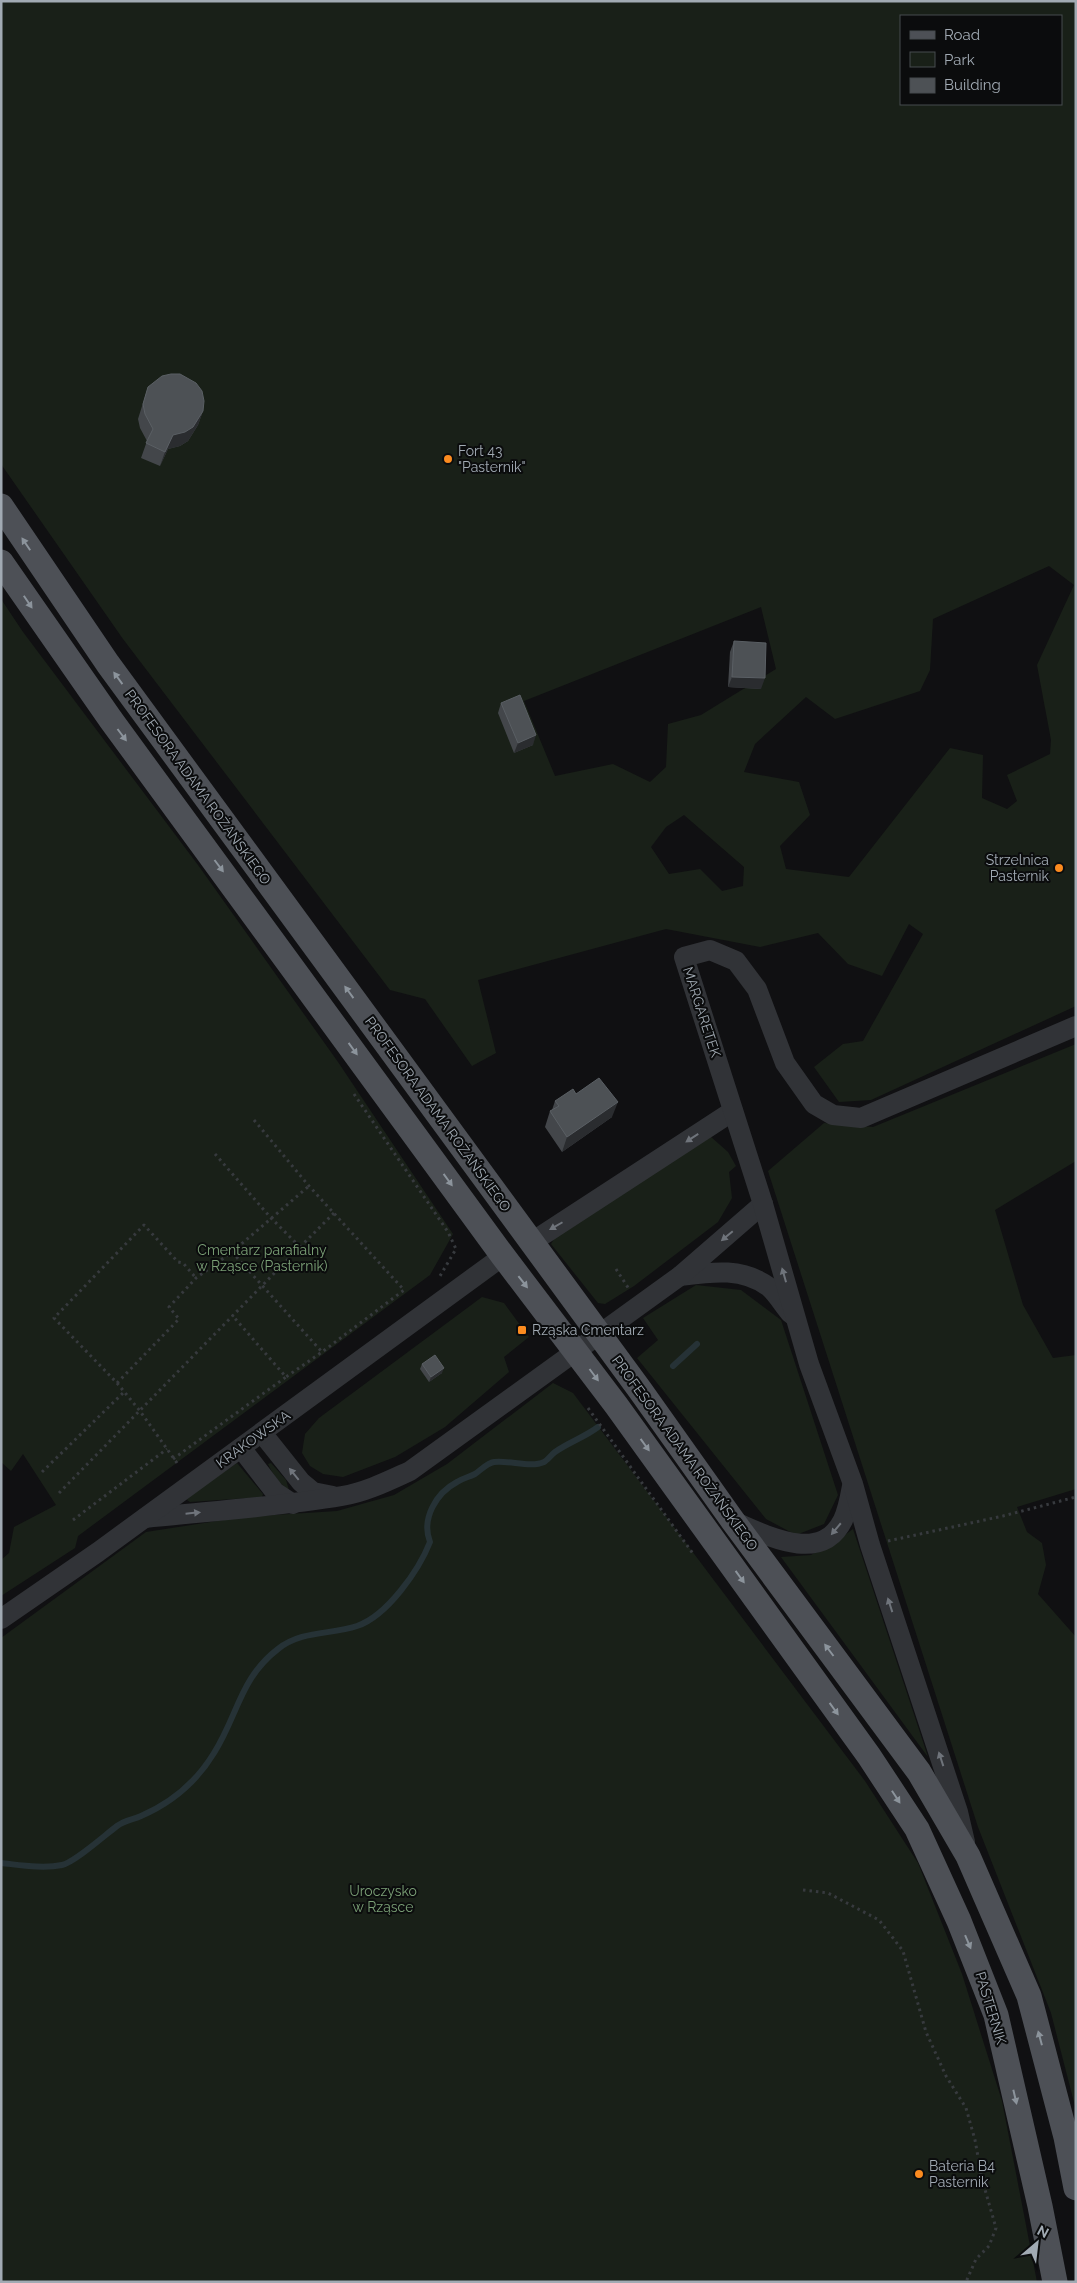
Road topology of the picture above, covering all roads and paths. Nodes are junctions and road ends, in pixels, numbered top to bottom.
1 (1, 506) edge
2 (1, 562) edge
3 (1076, 1026) edge
4 (733, 1111) junction
5 (254, 1120) dead end
6 (215, 1154) dead end
7 (310, 1186) junction
8 (763, 1204) junction
9 (334, 1213) junction
10 (271, 1218) junction
11 (532, 1242) junction
12 (300, 1247) junction
13 (232, 1252) junction
14 (503, 1256) junction
15 (616, 1269) dead end
16 (680, 1276) junction
17 (196, 1278) junction
18 (262, 1285) junction
19 (632, 1294) dead end
20 (232, 1315) junction
21 (797, 1322) junction
22 (322, 1352) junction
23 (286, 1377) junction
24 (116, 1383) junction
25 (122, 1393) junction
26 (140, 1411) junction
27 (262, 1433) junction
28 (242, 1448) junction
29 (167, 1449) junction
30 (173, 1459) junction
31 (177, 1463) dead end
32 (42, 1472) dead end
33 (853, 1484) junction
34 (59, 1493) dead end
35 (335, 1497) junction
36 (1076, 1497) edge
37 (293, 1504) junction
38 (145, 1518) junction
39 (73, 1520) dead end
40 (733, 1522) junction
41 (870, 1544) junction
42 (1, 1619) edge
43 (869, 1756) joint
44 (968, 1856) junction
45 (803, 1890) dead end
46 (1076, 2188) edge
47 (966, 2282) edge
48 (1055, 2282) edge

11 -> 1 main road, PROFESORA ADAMA ROŻAŃSKIEGO
2 -> 14 main road, PROFESORA ADAMA ROŻAŃSKIEGO
3 - 4 street, MARGARETEK
4 - 8 street, MARGARETEK
4 -> 11 street
5 - 7 path
6 - 10 path
7 - 9 path
7 - 10 path
8 -> 16 street
21 -> 8 street, MARGARETEK
9 - 12 path
9 - 22 path
10 - 12 path
10 - 13 path
11 - 40 main road, PROFESORA ADAMA ROŻAŃSKIEGO
12 - 18 path
13 - 17 path
13 - 18 path
14 - 27 street, KRAKOWSKA
14 -> 43 main road, PROFESORA ADAMA ROŻAŃSKIEGO
15 - 19 path
16 - 21 street
16 - 35 street
17 - 24 path
17 - 24 path
18 - 20 path
18 - 22 path
20 - 23 path
20 - 26 path
21 - 33 street, MARGARETEK
22 - 23 path
23 - 30 path
24 - 25 path
25 - 26 path
25 - 32 path
26 - 29 path
26 - 34 path
27 - 28 street, KRAKOWSKA
35 -> 27 street
28 - 37 street
28 - 38 street, KRAKOWSKA
29 - 30 path
29 - 39 path
30 - 31 path
33 -> 40 street
33 - 41 street, MARGARETEK
35 - 37 street
36 - 41 path
38 -> 37 street
38 - 42 street, KRAKOWSKA
44 -> 40 main road, PROFESORA ADAMA ROŻAŃSKIEGO
44 -> 41 street, MARGARETEK
43 -> 48 main road, PASTERNIK
46 -> 44 main road
45 - 47 path

